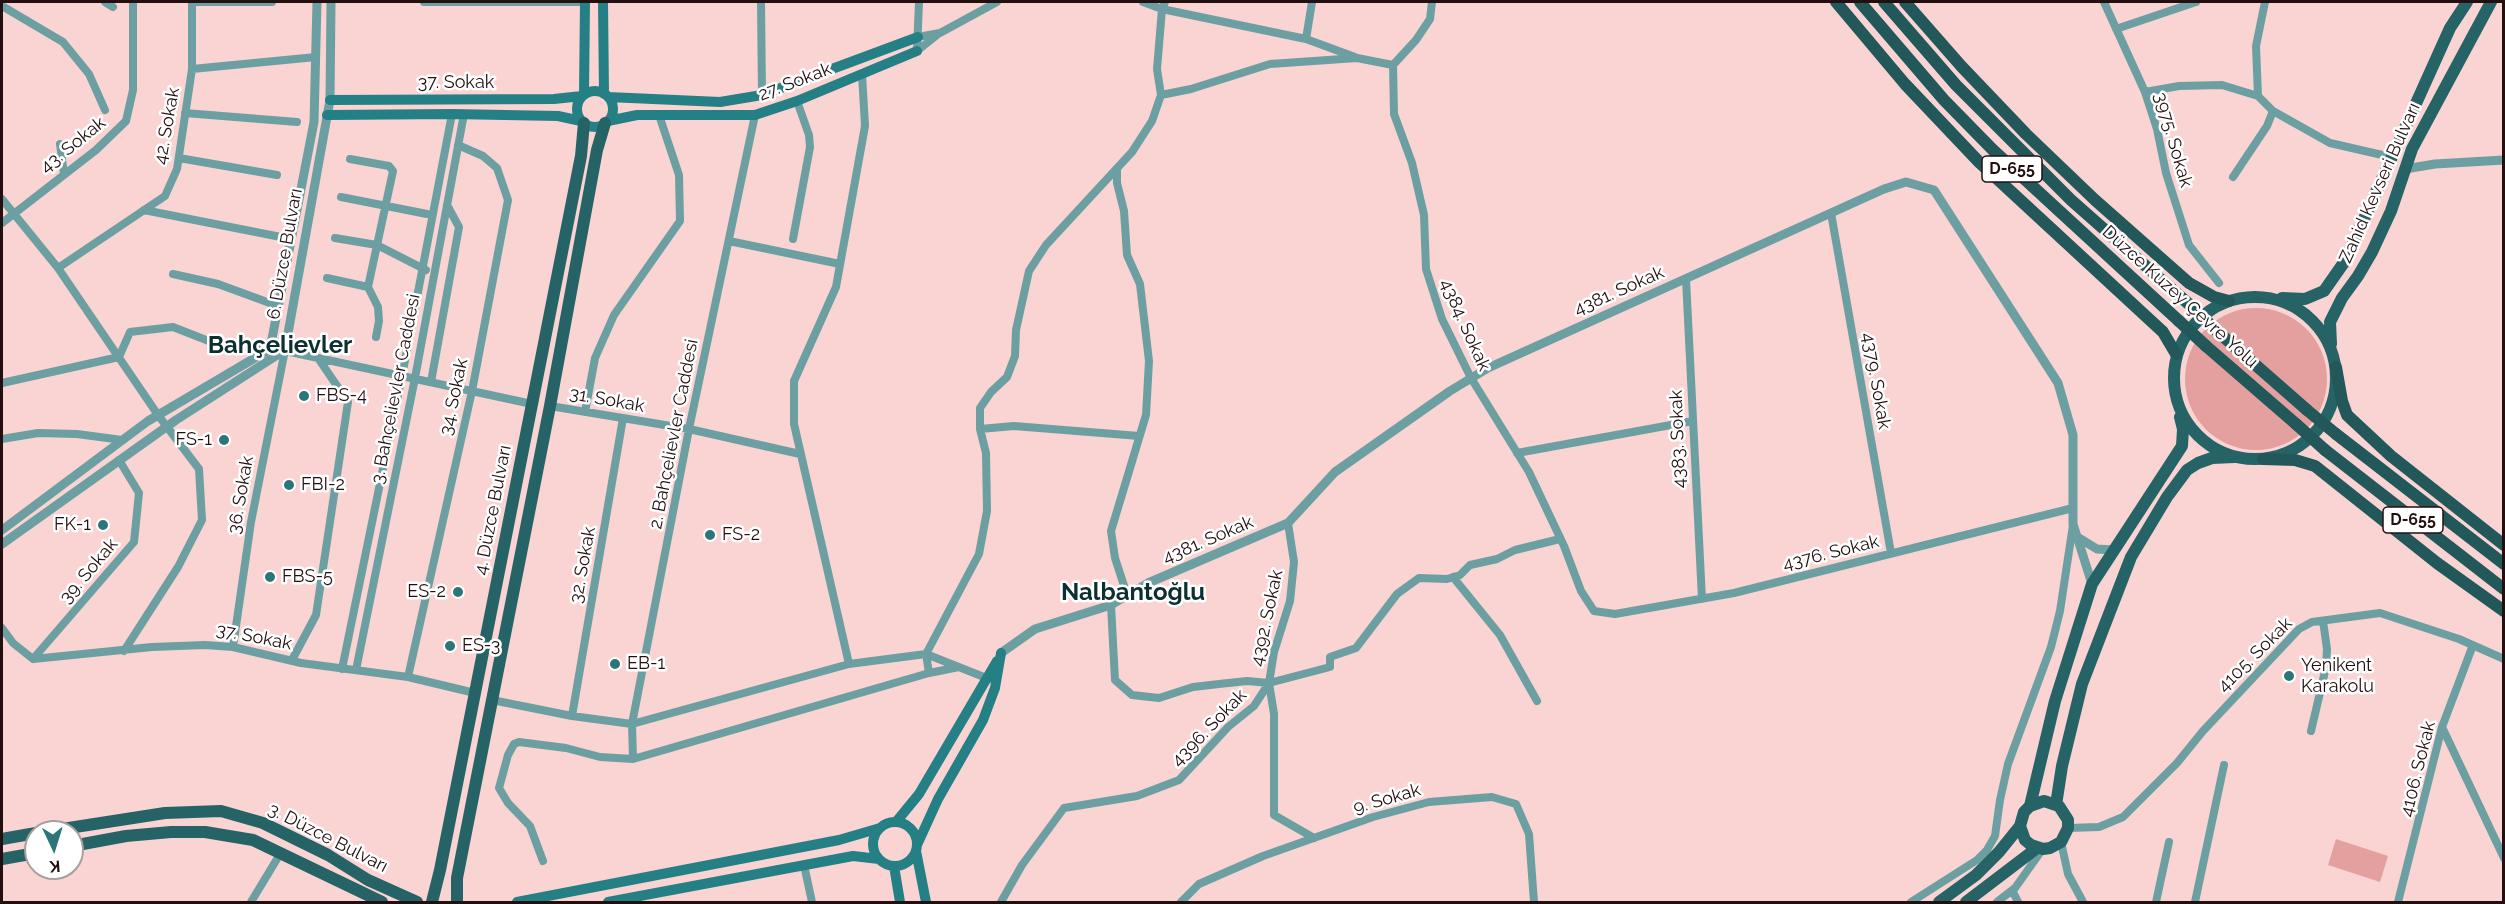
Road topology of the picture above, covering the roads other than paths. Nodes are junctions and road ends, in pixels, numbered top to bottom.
1 (105, 2) edge
2 (133, 2) edge
3 (192, 2) edge
4 (272, 2) edge
5 (317, 2) edge
6 (331, 2) edge
7 (424, 2) edge
8 (521, 2) edge
9 (585, 2) edge
10 (603, 2) edge
11 (761, 2) edge
12 (919, 2) edge
13 (997, 2) edge
14 (1143, 2) edge
15 (1312, 2) edge
16 (1432, 2) edge
17 (1836, 2) edge
18 (1860, 2) edge
19 (1884, 2) edge
20 (1905, 2) edge
21 (2104, 2) edge
22 (2196, 2) edge
23 (2265, 2) edge
24 (2467, 2) edge
25 (2491, 2) edge
26 (1163, 5) edge
27 (2, 6) edge
28 (112, 7) dead end
29 (2116, 28) junction
30 (940, 33) junction
31 (918, 37) junction
32 (1306, 39) junction
33 (917, 51) junction
34 (316, 57) junction
35 (1357, 58) junction
36 (1393, 65) junction
37 (192, 69) junction
38 (862, 74) junction
39 (2145, 92) junction
40 (583, 95) junction
41 (606, 95) junction
42 (762, 95) junction
43 (1161, 95) junction
44 (2258, 96) junction
45 (519, 99) junction
46 (330, 100) junction
47 (409, 100) junction
48 (797, 100) junction
49 (105, 110) dead end
50 (2273, 111) junction
51 (185, 113) junction
52 (409, 114) junction
53 (458, 114) junction
54 (327, 115) junction
55 (519, 115) junction
56 (659, 115) junction
57 (755, 115) junction
58 (297, 122) dead end
59 (583, 122) junction
60 (607, 122) junction
61 (60, 144) dead end
62 (458, 145) junction
63 (2391, 157) junction
64 (178, 158) junction
65 (350, 159) dead end
66 (2504, 160) edge
67 (1117, 169) junction
68 (2405, 169) junction
69 (64, 174) junction
70 (277, 175) dead end
71 (2233, 177) dead end
72 (341, 197) dead end
73 (2, 199) edge
74 (447, 205) junction
75 (386, 206) junction
76 (144, 210) junction
77 (13, 212) junction
78 (1831, 213) junction
79 (427, 214) dead end
80 (2, 223) edge
81 (335, 238) dead end
82 (291, 239) junction
83 (793, 239) dead end
84 (729, 242) junction
85 (377, 245) junction
86 (840, 264) junction
87 (58, 268) junction
88 (423, 269) junction
89 (434, 272) junction
90 (172, 274) dead end
91 (327, 278) dead end
92 (1686, 279) junction
93 (2218, 283) dead end
94 (368, 287) junction
95 (2273, 298) junction
96 (2229, 301) junction
97 (278, 306) junction
98 (376, 337) dead end
99 (2331, 348) junction
100 (270, 350) junction
101 (285, 351) junction
102 (2176, 354) junction
103 (119, 357) junction
104 (318, 358) junction
105 (2336, 367) junction
106 (402, 376) junction
107 (415, 378) junction
108 (1472, 378) junction
109 (431, 382) junction
110 (2, 383) edge
111 (472, 391) junction
112 (532, 404) junction
113 (2177, 404) junction
114 (550, 406) junction
115 (585, 412) junction
116 (158, 415) junction
117 (623, 418) junction
118 (1693, 421) junction
119 (167, 426) junction
120 (689, 429) junction
121 (980, 429) junction
122 (1140, 436) junction
123 (2, 439) edge
124 (122, 440) junction
125 (1518, 453) junction
126 (800, 454) junction
127 (2235, 457) junction
128 (2263, 459) junction
129 (119, 460) junction
130 (2073, 508) junction
131 (1288, 523) junction
132 (2073, 524) junction
133 (2, 530) edge
134 (2079, 538) junction
135 (1560, 539) junction
136 (2, 544) edge
137 (2504, 545) edge
138 (2114, 550) junction
139 (1892, 553) junction
140 (2504, 564) edge
141 (1453, 577) junction
142 (2092, 584) junction
143 (2504, 589) edge
144 (1126, 595) junction
145 (1702, 599) junction
146 (1111, 605) junction
147 (1594, 611) joint
148 (2504, 611) edge
149 (2323, 621) junction
150 (2, 628) edge
151 (2474, 645) junction
152 (233, 646) junction
153 (124, 651) junction
154 (1001, 653) junction
155 (926, 654) junction
156 (33, 659) junction
157 (2504, 659) edge
158 (292, 660) junction
159 (849, 664) junction
160 (959, 667) junction
161 (342, 669) junction
162 (356, 670) junction
163 (929, 673) junction
164 (408, 677) junction
165 (987, 677) junction
166 (1269, 683) junction
167 (995, 688) junction
168 (475, 693) junction
169 (492, 700) junction
170 (1537, 701) dead end
171 (572, 716) junction
172 (632, 724) junction
173 (2442, 728) junction
174 (2312, 731) dead end
175 (633, 759) junction
176 (2224, 765) dead end
177 (2056, 805) junction
178 (2030, 806) junction
179 (896, 822) junction
180 (84, 826) edge
181 (2020, 826) junction
182 (880, 828) junction
183 (2068, 828) junction
184 (24, 835) edge
185 (1314, 838) junction
186 (2, 839) edge
187 (2061, 842) junction
188 (2169, 842) dead end
189 (84, 844) edge
190 (916, 848) junction
191 (2040, 848) junction
192 (280, 854) junction
193 (24, 855) edge
194 (2504, 858) edge
195 (879, 859) junction
196 (2, 860) edge
197 (543, 861) dead end
198 (804, 865) junction
199 (894, 866) junction
200 (2012, 891) junction
201 (251, 903) edge
202 (382, 903) edge
203 (417, 903) edge
204 (432, 903) edge
205 (449, 903) edge
206 (457, 903) edge
207 (517, 903) edge
208 (608, 903) edge
209 (812, 903) edge
210 (900, 903) edge
211 (926, 903) edge
212 (1001, 903) edge
213 (1181, 903) edge
214 (1534, 903) edge
215 (1911, 903) edge
216 (1939, 903) edge
217 (1966, 903) edge
218 (1997, 903) edge
219 (2018, 903) edge
220 (2083, 903) edge
221 (2156, 903) edge
222 (2195, 903) edge
223 (2398, 903) edge

1 - 28 street
2 - 69 street, 43. Sokak
3 - 4 street
3 - 37 street, 42. Sokak
5 - 34 street, 6. Düzce Bulvarı
6 - 46 street, 6. Düzce Bulvarı
7 - 8 street
8 - 9 street
9 - 40 main road
10 - 41 main road
11 - 42 street
12 - 31 street
13 - 30 street
14 - 26 street
15 - 32 street
16 - 36 street
17 - 102 highway
18 - 143 highway, Düzce Kuzey Çevre Yolu / D-655, bridge
19 - 140 highway, Düzce Kuzey Çevre Yolu / D-655, bridge
20 - 96 highway
21 - 29 street, 3975. Sokak
22 - 29 street
23 - 44 street
24 - 63 main road, Zahid Kevseri Bulvarı
25 - 68 main road, Zahid Kevseri Bulvarı
26 - 32 street
26 - 43 street
27 - 49 street
29 - 39 street, 3975. Sokak
30 - 31 street
30 - 33 street
31 - 33 street
31 - 42 main road
32 - 35 street
33 - 38 main road, 27. Sokak
34 - 37 street
34 - 82 street, 6. Düzce Bulvarı
35 - 36 street
35 - 43 street
36 - 108 street, 4384. Sokak
37 - 51 street, 42. Sokak
38 - 48 main road, 27. Sokak
38 - 86 street
39 - 44 street
39 - 93 street, 3975. Sokak
40 - 41 main road
40 - 45 main road, 37. Sokak
40 - 59 main road
41 - 42 main road
41 - 60 main road
43 - 67 street
44 - 50 street
45 - 47 main road, 37. Sokak
45 - 55 main road
46 - 47 main road, 37. Sokak
46 - 54 street, 6. Düzce Bulvarı
47 - 52 main road
48 - 57 main road, 27. Sokak
48 - 83 street
50 - 63 street
50 - 71 street
51 - 58 street
51 - 64 street, 42. Sokak
52 - 53 main road
52 - 54 main road
53 - 55 main road
53 - 62 street, 3. Bahçelievler Caddesi
53 - 88 street, 3. Bahçelievler Caddesi
54 - 101 street, 6. Düzce Bulvarı
55 - 59 main road
56 - 57 main road, 27. Sokak
56 - 60 main road, 27. Sokak
56 - 115 street
57 - 84 street, 2. Bahçelievler Caddesi
59 - 60 main road
59 - 112 main road, 4. Düzce Bulvarı
60 - 114 main road, 4. Düzce Bulvarı
61 - 69 street
62 - 74 street, 3. Bahçelievler Caddesi
62 - 111 street, 34. Sokak
63 - 95 main road, Zahid Kevseri Bulvarı
64 - 70 street
64 - 76 street, 42. Sokak
65 - 75 street
66 - 68 street
67 - 121 street
67 - 122 street
68 - 99 main road, Zahid Kevseri Bulvarı
69 - 77 street, 43. Sokak
72 - 75 street
73 - 77 street
74 - 89 street, 3. Bahçelievler Caddesi
74 - 109 street
75 - 79 street
75 - 85 street
76 - 82 street
76 - 87 street, 42. Sokak
77 - 80 street, 43. Sokak
77 - 87 street
78 - 92 street, 4381. Sokak
78 - 130 street, 4381. Sokak
78 - 139 street, 4379. Sokak
81 - 85 street
82 - 97 street, 6. Düzce Bulvarı
84 - 86 street
84 - 120 street, 2. Bahçelievler Caddesi
85 - 88 street
85 - 94 street
86 - 126 street
87 - 103 street
88 - 89 street
88 - 106 street, 3. Bahçelievler Caddesi
89 - 107 street, 3. Bahçelievler Caddesi
90 - 97 street
91 - 94 street
92 - 108 street, 4381. Sokak
92 - 118 street, 4383. Sokak
94 - 98 street
95 - 96 main road
95 - 99 main road
96 - 102 main road
97 - 100 street, 6. Düzce Bulvarı
99 - 105 main road
100 - 101 street
100 - 103 street
100 - 116 street
101 - 104 street
101 - 119 street
101 - 152 street, 36. Sokak
102 - 113 main road
103 - 110 street
103 - 116 street
104 - 106 street
104 - 158 street
105 - 128 main road
105 - 137 highway
106 - 107 street
106 - 161 street, 3. Bahçelievler Caddesi
107 - 109 street
107 - 162 street, 3. Bahçelievler Caddesi
108 - 125 street, 4384. Sokak
108 - 131 street, 4381. Sokak
109 - 111 street
111 - 112 street
111 - 164 street, 34. Sokak
112 - 168 main road, 4. Düzce Bulvarı
113 - 127 main road
113 - 138 main road
114 - 115 street, 31. Sokak
114 - 169 main road, 4. Düzce Bulvarı
115 - 117 street, 31. Sokak
116 - 119 street
116 - 124 street
117 - 120 street, 31. Sokak
117 - 171 street, 32. Sokak
118 - 125 street
118 - 145 street, 4383. Sokak
119 - 129 street
119 - 153 street
120 - 126 street, 31. Sokak
120 - 172 street, 2. Bahçelievler Caddesi
121 - 122 street
121 - 155 street
122 - 144 street
123 - 124 street
124 - 133 street
125 - 135 street, 4384. Sokak
126 - 159 street
127 - 128 main road
127 - 177 main road
128 - 148 highway
129 - 136 street
129 - 156 street, 39. Sokak
130 - 132 street, 4381. Sokak
130 - 139 street, 4376. Sokak
131 - 144 street, 4381. Sokak
131 - 166 street, 4392. Sokak
132 - 134 street, 4381. Sokak
132 - 215 street
134 - 138 street
134 - 142 street, 4381. Sokak
135 - 141 street
135 - 147 street, 4384. Sokak
138 - 142 main road
139 - 145 street, 4376. Sokak
141 - 166 street
141 - 170 street
142 - 178 main road
144 - 146 street, 4381. Sokak
145 - 147 street, 4376. Sokak
146 - 154 street, 4381. Sokak
146 - 166 street
149 - 151 street, 4105. Sokak
149 - 174 street
149 - 183 street, 4105. Sokak
150 - 156 street
151 - 157 street, 4105. Sokak
151 - 173 street, 4106. Sokak
152 - 153 street, 37. Sokak
152 - 158 street, 37. Sokak
153 - 156 street, 37. Sokak
154 - 165 main road
154 - 167 main road
155 - 159 street
155 - 160 street
155 - 163 street
158 - 161 street, 37. Sokak
159 - 172 street
160 - 163 street
160 - 165 street
161 - 162 street, 37. Sokak
162 - 164 street, 37. Sokak
163 - 175 street
164 - 168 street, 37. Sokak
165 - 167 street
165 - 179 main road
166 - 185 street
166 - 212 street, 4396. Sokak
167 - 190 main road
168 - 204 main road, 4. Düzce Bulvarı
169 - 171 street
169 - 206 main road, 4. Düzce Bulvarı
171 - 172 street
172 - 175 street, 2. Bahçelievler Caddesi
173 - 194 street
173 - 223 street, 4106. Sokak
175 - 197 street
176 - 222 street
177 - 178 main road
177 - 183 main road
178 - 181 main road
179 - 182 main road
179 - 190 main road
180 - 203 main road, 3. Düzce Bulvarı
181 - 191 main road
181 - 216 main road
182 - 195 main road
182 - 207 main road
183 - 187 main road
184 - 186 main road
185 - 213 street, 9. Sokak
185 - 214 street, 9. Sokak
187 - 191 main road
187 - 220 street
188 - 221 street
189 - 192 main road, 3. Düzce Bulvarı
190 - 199 main road
190 - 211 main road
191 - 200 street
191 - 217 main road
192 - 201 street
192 - 202 main road, 3. Düzce Bulvarı
193 - 196 main road
195 - 198 main road
195 - 199 main road
198 - 208 main road
198 - 209 street
199 - 210 main road
200 - 218 street
200 - 219 street
204 - 205 main road

